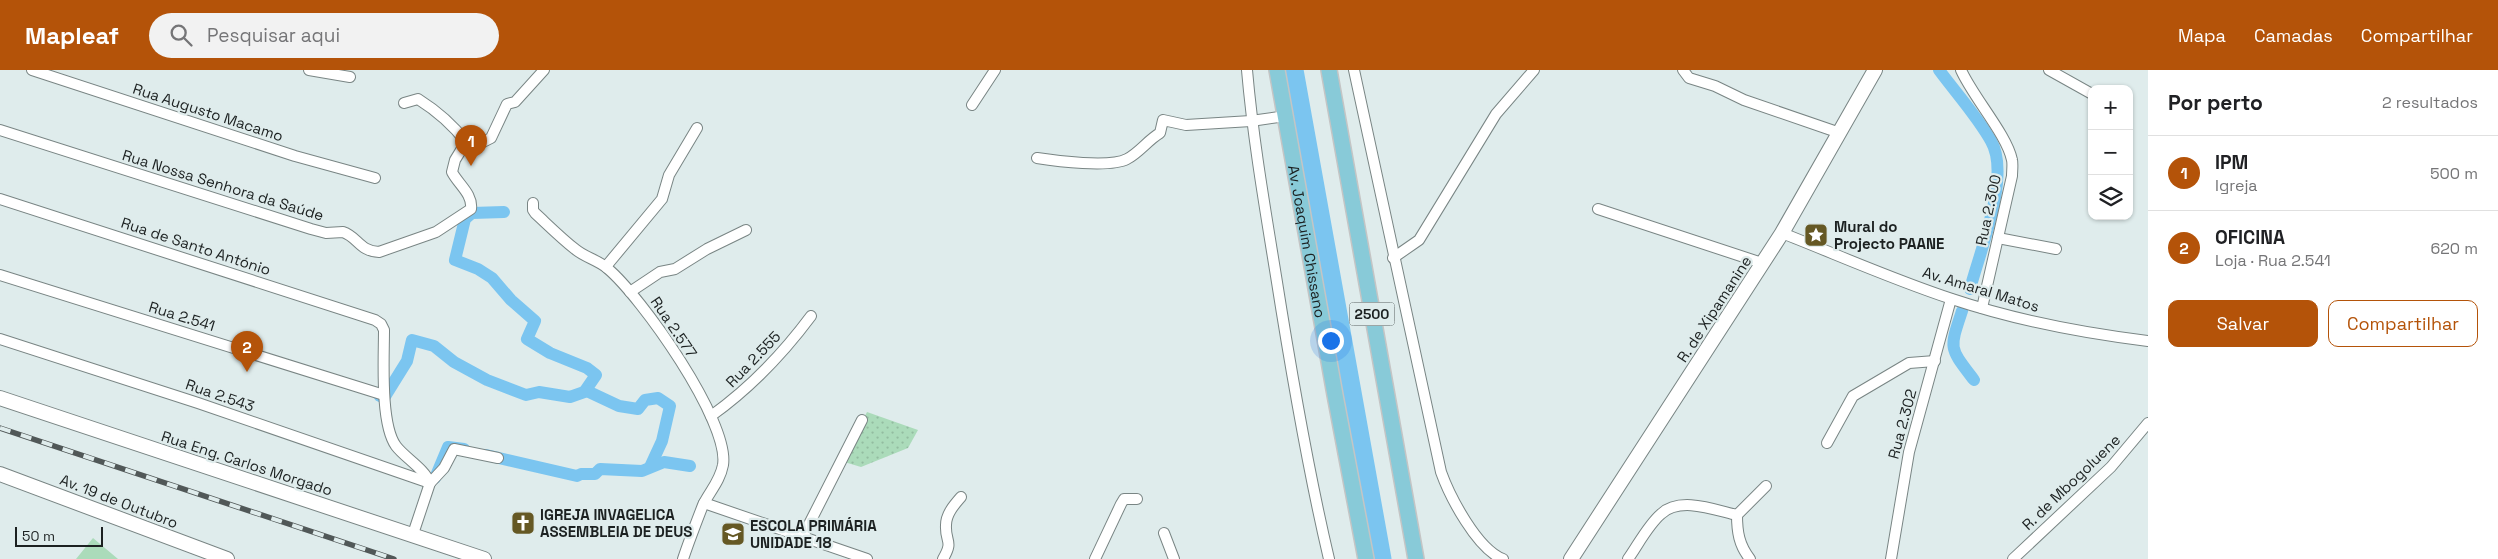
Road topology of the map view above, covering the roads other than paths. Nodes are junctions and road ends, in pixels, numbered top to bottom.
1 (32, 70) edge
2 (308, 70) edge
3 (544, 70) edge
4 (995, 70) edge
5 (1247, 70) edge
6 (1277, 70) edge
7 (1329, 70) edge
8 (1354, 70) edge
9 (1534, 70) edge
10 (1683, 70) edge
11 (1875, 70) edge
12 (1961, 70) edge
13 (2048, 70) edge
14 (350, 78) dead end
15 (2088, 92) edge
16 (404, 103) dead end
17 (972, 105) dead end
18 (1286, 116) junction
19 (1251, 121) junction
20 (696, 128) dead end
21 (0, 130) edge
22 (1837, 132) junction
23 (466, 142) junction
24 (1037, 158) dead end
25 (375, 178) dead end
26 (0, 199) edge
27 (533, 203) dead end
28 (1598, 209) dead end
29 (746, 230) dead end
30 (1782, 233) junction
31 (1998, 238) junction
32 (2056, 249) dead end
33 (1393, 258) junction
34 (1762, 263) junction
35 (607, 268) junction
36 (0, 275) edge
37 (630, 292) junction
38 (1951, 299) junction
39 (1982, 308) junction
40 (811, 316) dead end
41 (0, 339) edge
42 (2148, 341) edge
43 (1934, 361) junction
44 (384, 395) junction
45 (0, 398) edge
46 (711, 416) junction
47 (862, 420) dead end
48 (2148, 423) edge
49 (1827, 443) dead end
50 (498, 458) dead end
51 (0, 474) edge
52 (430, 483) junction
53 (1766, 486) dead end
54 (961, 497) dead end
55 (1136, 499) dead end
56 (704, 503) junction
57 (1737, 514) junction
58 (413, 534) junction
59 (1164, 534) dead end
60 (803, 536) junction
61 (227, 559) edge
62 (484, 559) edge
63 (683, 559) edge
64 (867, 559) edge
65 (942, 559) edge
66 (1095, 559) edge
67 (1174, 559) edge
68 (1329, 559) edge
69 (1366, 559) edge
70 (1416, 559) edge
71 (1502, 559) edge
72 (1571, 559) edge
73 (1628, 559) edge
74 (1750, 559) edge
75 (1891, 559) edge
76 (2013, 559) edge

1 - 25 street, Rua Augusto Macamo
2 - 14 street
3 - 23 street
4 - 17 street
5 - 19 street
6 - 18 main road, Av. Joaquim Chissano
7 - 70 main road, 2500
8 - 33 street
9 - 33 street
10 - 22 street
11 - 22 street, R. de Xipamanine
12 - 31 street, Rua 2.300
13 - 15 street
16 - 23 street
18 - 19 street
18 - 69 main road, Av. Joaquim Chissano
19 - 24 street
19 - 68 street
20 - 35 street
21 - 23 street, Rua Nossa Senhora da Saúde
22 - 30 street, R. de Xipamanine
26 - 44 street, Rua de Santo António
27 - 35 street, Rua 2.577
28 - 34 street
29 - 37 street
30 - 34 street, R. de Xipamanine
30 - 38 street, Av. Amaral Matos
31 - 32 street
31 - 39 street, Rua 2.300
33 - 71 street
34 - 72 street, R. de Xipamanine
35 - 37 street, Rua 2.577
36 - 44 street, Rua 2.541
37 - 46 street, Rua 2.577
38 - 39 street, Av. Amaral Matos
38 - 43 street, Rua 2.302
39 - 42 street, Av. Amaral Matos
40 - 46 street, Rua 2.555
41 - 52 street, Rua 2.543
43 - 49 street
43 - 75 street, Rua 2.302
44 - 52 street
45 - 58 street, Rua Eng. Carlos Morgado
46 - 56 street, Rua 2.577
47 - 60 street
48 - 76 street, R. de Mbogoluene
50 - 52 street
51 - 61 street, Av. 19 de Outubro
52 - 58 street
53 - 57 street
54 - 65 street
55 - 66 street
56 - 60 street
56 - 63 street, Rua 2.577
57 - 73 street
57 - 74 street
58 - 62 street, Rua Eng. Carlos Morgado
59 - 67 street
60 - 64 street

